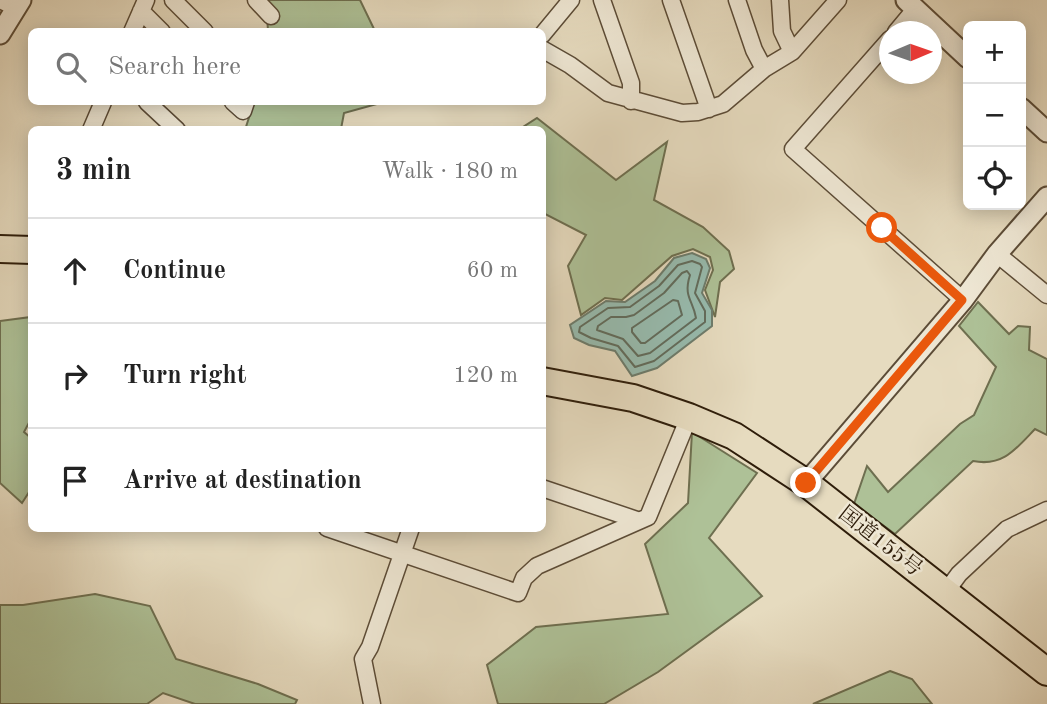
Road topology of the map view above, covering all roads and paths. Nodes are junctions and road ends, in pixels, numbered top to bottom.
1 (173, 0) edge
2 (256, 0) edge
3 (571, 0) edge
4 (602, 0) edge
5 (671, 0) edge
6 (737, 0) edge
7 (780, 0) edge
8 (838, 0) edge
9 (13, 3) edge
10 (911, 4) edge
11 (143, 6) edge
12 (271, 16) dead end
13 (902, 21) edge
14 (134, 28) edge
15 (159, 28) edge
16 (201, 28) edge
17 (546, 30) edge
18 (0, 34) edge
19 (546, 51) edge
20 (879, 51) edge
21 (792, 52) junction
22 (963, 53) edge
23 (764, 69) junction
24 (631, 101) junction
25 (102, 105) edge
26 (151, 105) edge
27 (709, 109) junction
28 (1026, 112) edge
29 (93, 126) edge
30 (173, 126) edge
31 (1047, 132) edge
32 (1047, 197) edge
33 (0, 249) edge
34 (28, 250) edge
35 (997, 254) junction
36 (1047, 295) edge
37 (962, 300) junction
38 (546, 382) edge
39 (689, 417) junction
40 (806, 483) junction
41 (546, 489) edge
42 (1047, 510) edge
43 (637, 520) junction
44 (339, 532) edge
45 (410, 532) edge
46 (402, 554) junction
47 (946, 593) junction
48 (1047, 672) edge
49 (372, 704) edge

1 - 16 street
2 - 12 street
3 - 17 street
4 - 24 street
5 - 27 street
6 - 23 street
7 - 21 street
8 - 21 street
9 - 18 street
10 - 13 street
10 - 22 street
11 - 14 street
11 - 15 street
19 - 24 street
20 - 37 street
21 - 23 street
23 - 27 street
24 - 27 street
25 - 29 street
26 - 30 street
28 - 31 street
32 - 35 street
33 - 34 highway
35 - 36 street
35 - 37 street
37 - 40 street
38 - 39 highway, 国道155号
39 - 40 highway, 国道155号
39 - 43 street
40 - 47 highway, 国道155号
41 - 43 street
42 - 47 street
43 - 46 street
44 - 46 street
45 - 46 street
46 - 49 street
47 - 48 highway, 国道155号

